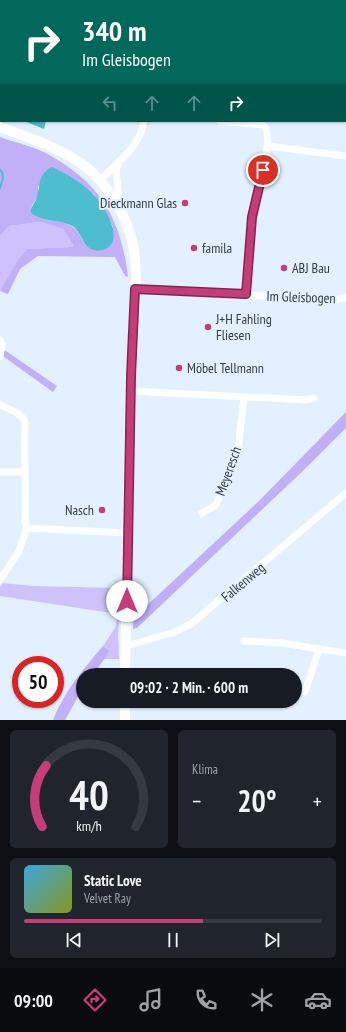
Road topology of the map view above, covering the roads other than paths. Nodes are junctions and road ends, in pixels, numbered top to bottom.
1 (144, 122) edge
2 (231, 122) edge
3 (0, 127) edge
4 (268, 146) junction
5 (346, 156) edge
6 (119, 161) junction
7 (100, 180) junction
8 (121, 211) junction
9 (135, 289) junction
10 (246, 294) junction
11 (346, 298) edge
12 (0, 340) edge
13 (0, 357) edge
14 (130, 391) junction
15 (244, 397) junction
16 (314, 398) dead end
17 (0, 405) edge
18 (0, 472) edge
19 (25, 472) junction
20 (346, 493) edge
21 (202, 513) dead end
22 (27, 528) junction
23 (127, 533) junction
24 (0, 580) edge
25 (244, 641) dead end
26 (126, 646) junction
27 (319, 648) junction
28 (346, 653) edge
29 (125, 668) edge
30 (305, 692) dead end
31 (125, 708) edge
32 (125, 720) edge

1 - 6 street
2 - 4 street
3 - 7 main road
4 - 5 street
4 - 10 street
6 - 7 street
6 - 8 street
7 - 8 main road
8 - 9 main road
9 - 10 street, Im Gleisbogen
9 - 14 main road
10 - 11 street, Im Gleisbogen
12 - 13 street
14 - 15 street
14 - 23 main road
15 - 16 street
15 - 21 street, Meyeresch
17 - 19 street
18 - 19 street
19 - 22 street
20 - 26 street, Falkenweg
22 - 23 street
22 - 24 street
23 - 26 main road
25 - 27 street
26 - 29 main road
27 - 28 street
27 - 30 street
31 - 32 main road

